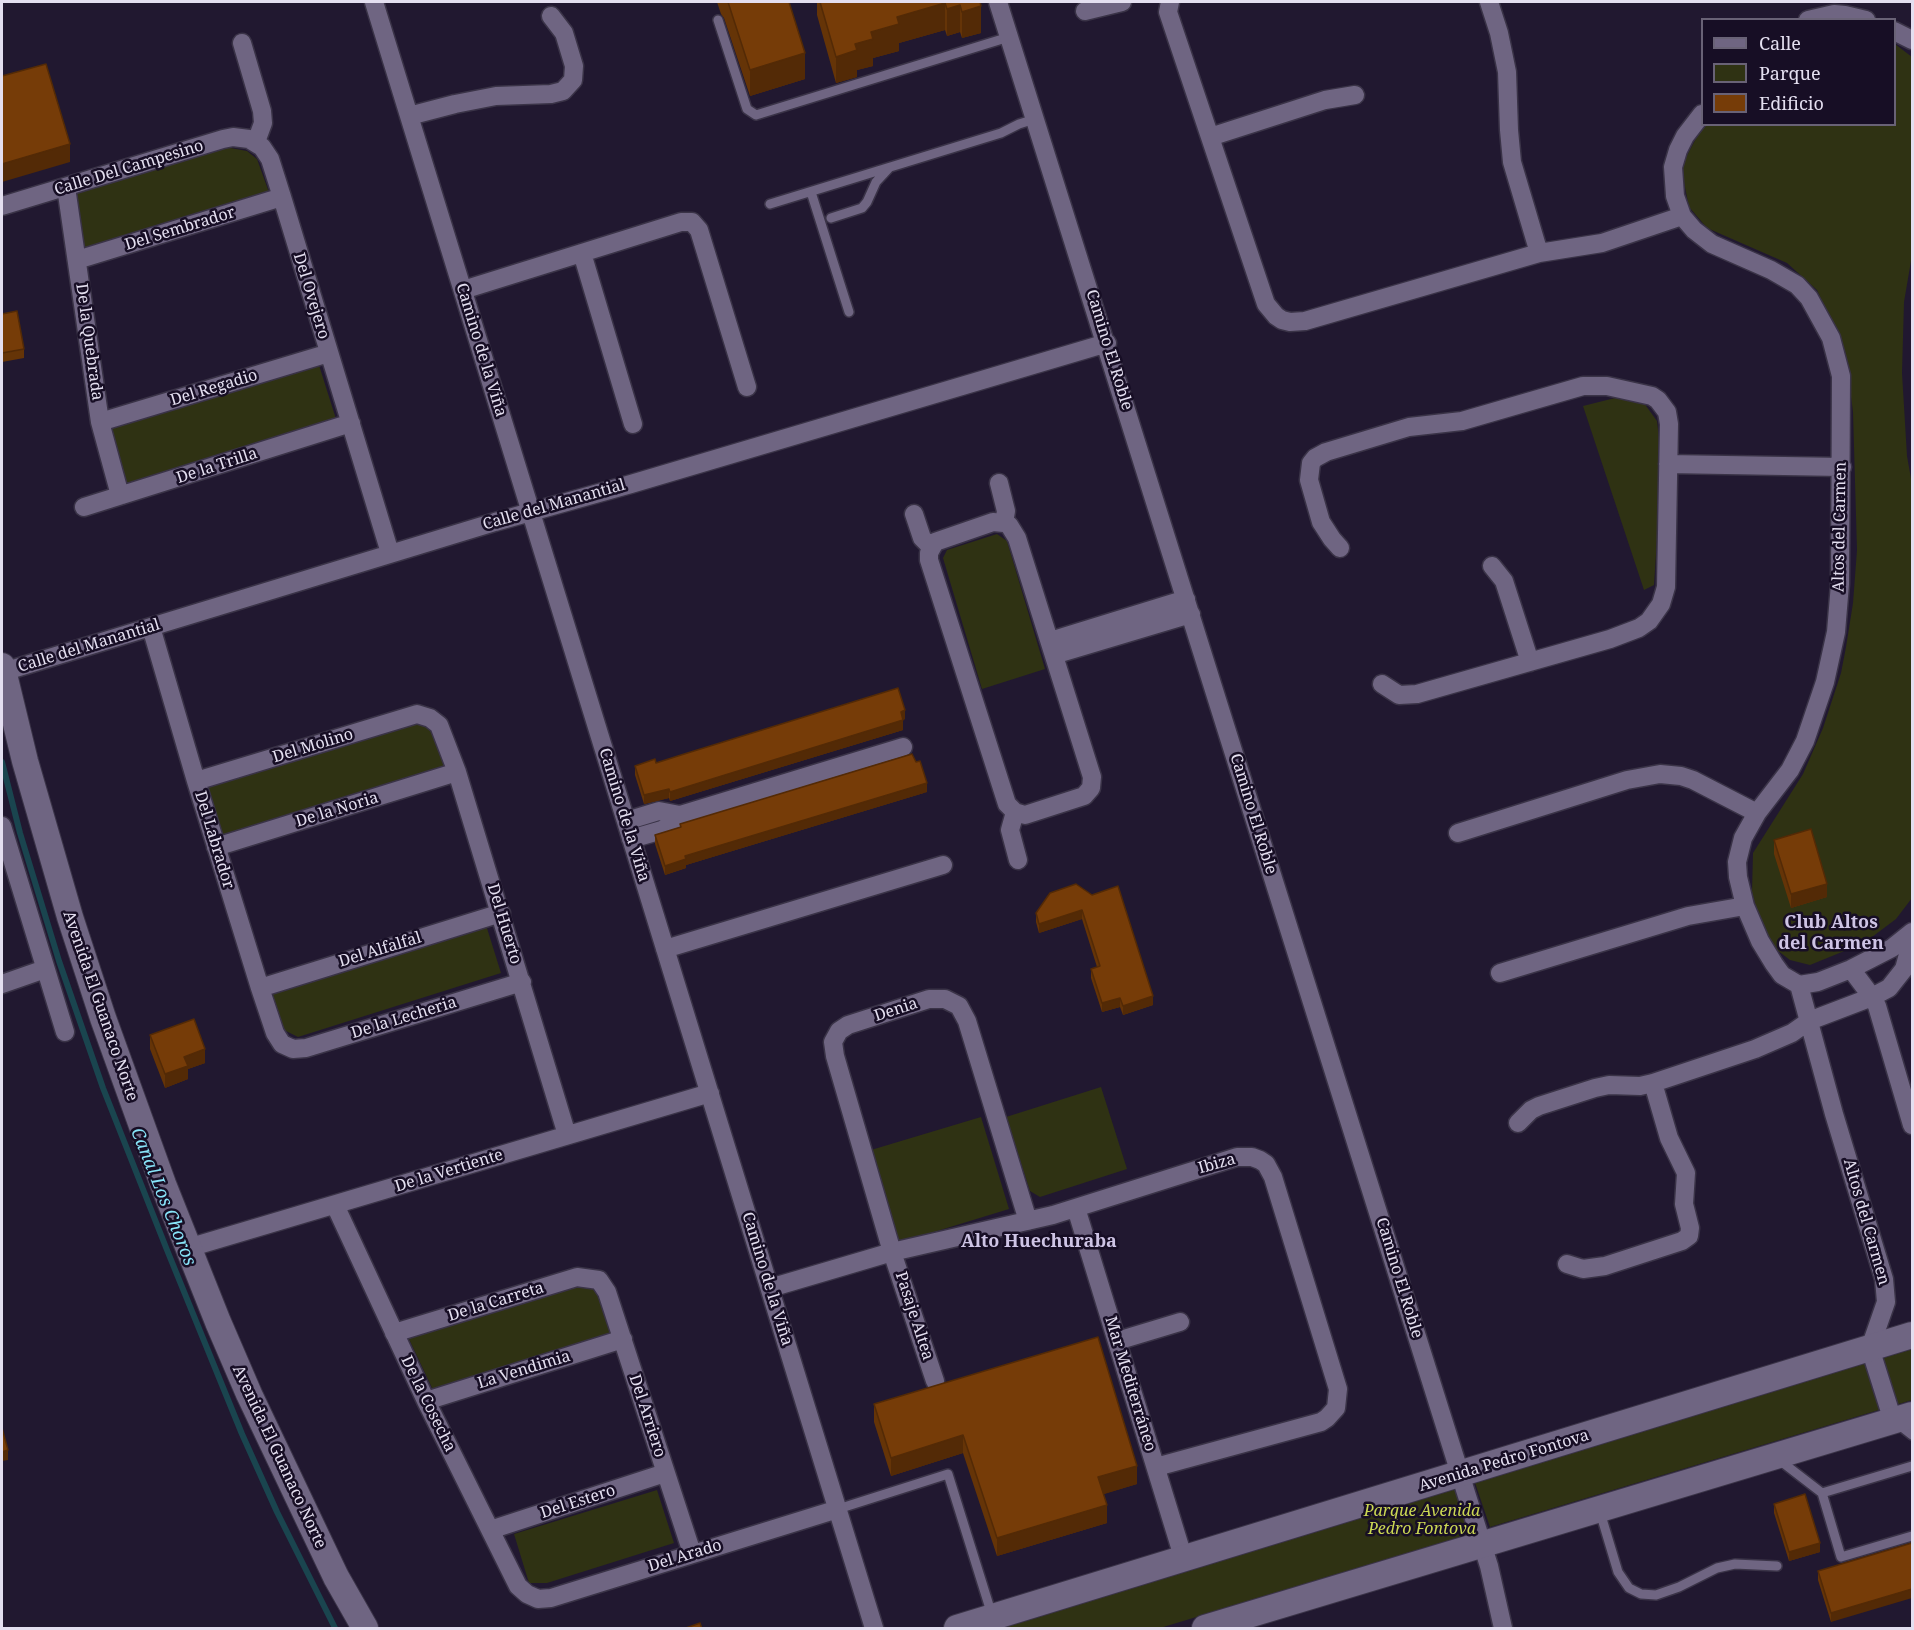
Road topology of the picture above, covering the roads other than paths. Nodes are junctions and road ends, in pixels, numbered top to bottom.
1 (374, 2) edge
2 (998, 2) edge
3 (1122, 2) edge
4 (1170, 2) edge
5 (1489, 2) edge
6 (1832, 8) edge
7 (1085, 11) dead end
8 (551, 16) dead end
9 (1812, 18) edge
10 (1858, 18) edge
11 (718, 20) dead end
12 (1896, 32) edge
13 (1009, 37) junction
14 (1912, 40) edge
15 (242, 43) dead end
16 (1355, 95) dead end
17 (1701, 115) edge
18 (409, 116) junction
19 (1035, 119) junction
20 (1210, 136) junction
21 (256, 142) junction
22 (891, 166) junction
23 (66, 187) junction
24 (811, 192) junction
25 (282, 198) junction
26 (770, 204) dead end
27 (2, 206) edge
28 (1682, 216) junction
29 (831, 218) dead end
30 (582, 253) junction
31 (1539, 253) junction
32 (77, 260) junction
33 (463, 290) junction
34 (849, 312) dead end
35 (1107, 343) junction
36 (328, 353) junction
37 (747, 387) dead end
38 (100, 422) junction
39 (351, 423) junction
40 (633, 424) dead end
41 (1668, 464) junction
42 (1842, 467) junction
43 (999, 483) dead end
44 (122, 495) junction
45 (84, 507) dead end
46 (531, 512) junction
47 (914, 514) dead end
48 (1004, 523) junction
49 (931, 547) junction
50 (1340, 548) dead end
51 (390, 553) junction
52 (1492, 566) dead end
53 (1189, 606) junction
54 (151, 627) junction
55 (1052, 648) junction
56 (1530, 662) junction
57 (2, 669) edge
58 (1382, 684) dead end
59 (430, 718) joint
60 (903, 747) dead end
61 (457, 772) junction
62 (196, 782) junction
63 (1015, 812) junction
64 (1757, 813) junction
65 (680, 815) junction
66 (626, 821) junction
67 (2, 826) edge
68 (1458, 833) dead end
69 (632, 839) junction
70 (216, 847) junction
71 (1018, 860) dead end
72 (943, 865) dead end
73 (1745, 906) junction
74 (501, 913) junction
75 (1911, 934) edge
76 (665, 949) junction
77 (45, 969) junction
78 (1851, 969) junction
79 (1500, 973) dead end
80 (522, 982) junction
81 (2, 984) edge
82 (1799, 985) junction
83 (260, 988) junction
84 (1872, 997) junction
85 (1809, 1021) junction
86 (65, 1032) dead end
87 (287, 1047) joint
88 (1653, 1083) junction
89 (710, 1093) junction
90 (1518, 1123) dead end
91 (1912, 1125) edge
92 (567, 1135) junction
93 (335, 1205) junction
94 (1076, 1208) junction
95 (1028, 1221) junction
96 (188, 1248) junction
97 (892, 1252) junction
98 (1567, 1264) dead end
99 (599, 1280) joint
100 (770, 1288) junction
101 (1180, 1322) dead end
102 (394, 1333) junction
103 (1912, 1335) edge
104 (623, 1339) junction
105 (1117, 1341) junction
106 (1870, 1348) junction
107 (934, 1381) dead end
108 (426, 1401) junction
109 (1906, 1424) edge
110 (1776, 1458) junction
111 (1912, 1466) edge
112 (1156, 1467) junction
113 (666, 1473) junction
114 (1461, 1474) junction
115 (1822, 1493) junction
116 (838, 1509) junction
117 (1599, 1510) junction
118 (490, 1530) junction
119 (1912, 1536) edge
120 (1482, 1544) junction
121 (692, 1553) junction
122 (1184, 1560) junction
123 (1777, 1566) dead end
124 (532, 1597) joint
125 (992, 1618) junction
126 (1210, 1628) edge
127 (365, 1629) edge
128 (874, 1629) edge
129 (957, 1629) edge
130 (1503, 1629) edge

1 - 18 street, Camino de la Viña
2 - 13 street, Camino El Roble
3 - 7 street
4 - 20 street
5 - 31 street
6 - 9 street
6 - 10 street
8 - 18 street
11 - 13 lane
12 - 14 street
13 - 19 street, Camino El Roble
15 - 21 street
16 - 20 street
17 - 28 street, Altos del Carmen
18 - 33 street, Camino de la Viña
19 - 22 lane
19 - 35 street, Camino El Roble
20 - 31 street
21 - 23 street, Calle Del Campesino
21 - 25 street, Del Ovejero
22 - 24 lane
22 - 29 lane
23 - 27 street, Calle Del Campesino
23 - 32 street, De la Quebrada
24 - 26 lane
24 - 34 lane
25 - 32 street, Del Sembrador
25 - 36 street, Del Ovejero
28 - 31 street
28 - 42 street, Altos del Carmen
30 - 33 street
30 - 37 street
30 - 40 street
32 - 38 street, De la Quebrada
33 - 46 street, Camino de la Viña
35 - 46 street, Calle del Manantial
35 - 53 street, Camino El Roble
36 - 38 street, Del Regadio
36 - 39 street, Del Ovejero
38 - 44 street, De la Quebrada
39 - 44 street, De la Trilla
39 - 51 street, Del Ovejero
41 - 42 street
41 - 50 street
41 - 56 street
42 - 64 street, Altos del Carmen
43 - 48 street
44 - 45 street, De la Trilla
46 - 51 street, Calle del Manantial
46 - 66 street, Camino de la Viña
47 - 49 street
48 - 49 street
48 - 55 street
49 - 63 street
51 - 54 street, Calle del Manantial
52 - 56 street
53 - 55 street
53 - 114 street, Camino El Roble
54 - 57 street, Calle del Manantial
54 - 62 street, Del Labrador
55 - 63 street
56 - 58 street
57 - 96 street, Avenida El Guanaco Norte
59 - 61 street, Del Huerto
59 - 62 street, Del Molino
60 - 65 street
61 - 70 street, De la Noria
61 - 74 street, Del Huerto
62 - 70 street, Del Labrador
63 - 71 street
64 - 68 street
64 - 73 street, Altos del Carmen
65 - 66 street
65 - 69 street
66 - 69 street, Camino de la Viña
67 - 77 street
69 - 76 street, Camino de la Viña
70 - 83 street, Del Labrador
72 - 76 street
73 - 79 street
73 - 82 street, Altos del Carmen
74 - 80 street, Del Huerto
74 - 83 street, Del Alfalfal
75 - 78 street
75 - 84 street
76 - 89 street, Camino de la Viña
77 - 81 street
77 - 86 street
78 - 82 street
78 - 84 street
80 - 87 street, De la Lecheria
80 - 92 street, Del Huerto
82 - 85 street, Altos del Carmen
83 - 87 street, Del Labrador
84 - 85 street
84 - 91 street
85 - 88 street
85 - 106 street, Altos del Carmen
88 - 90 street
88 - 98 street
89 - 92 street, De la Vertiente
89 - 100 street, Camino de la Viña
92 - 93 street, De la Vertiente
93 - 96 street, De la Vertiente
93 - 102 street, De la Cosecha
94 - 95 street, Ibiza
94 - 105 street, Mar Mediterráneo
94 - 112 street, Ibiza
95 - 97 street, Ibiza
95 - 97 street, Denia
96 - 127 street, Avenida El Guanaco Norte
97 - 100 street, Ibiza
97 - 107 street, Pasaje Altea
99 - 102 street, De la Carreta
99 - 104 street, Del Arriero
100 - 116 street, Camino de la Viña
101 - 105 street
102 - 108 street, De la Cosecha
103 - 106 street, Avenida Pedro Fontova
104 - 108 street, La Vendimia
104 - 113 street, Del Arriero
105 - 112 street, Mar Mediterráneo
106 - 109 street
106 - 114 street, Avenida Pedro Fontova
108 - 118 street, De la Cosecha
109 - 110 street
110 - 115 lane
110 - 117 street
111 - 115 lane
112 - 122 street, Mar Mediterráneo
113 - 118 street, Del Estero
113 - 121 street, Del Arriero
114 - 120 street, Camino El Roble
114 - 122 street, Avenida Pedro Fontova
115 - 119 lane
116 - 121 street, Del Arado
116 - 125 lane
116 - 128 street, Camino de la Viña
117 - 120 street
117 - 123 lane
118 - 124 street, De la Cosecha
120 - 126 street
120 - 130 street, Camino El Roble
121 - 124 street, Del Arado
122 - 125 street, Avenida Pedro Fontova
125 - 129 street, Avenida Pedro Fontova

